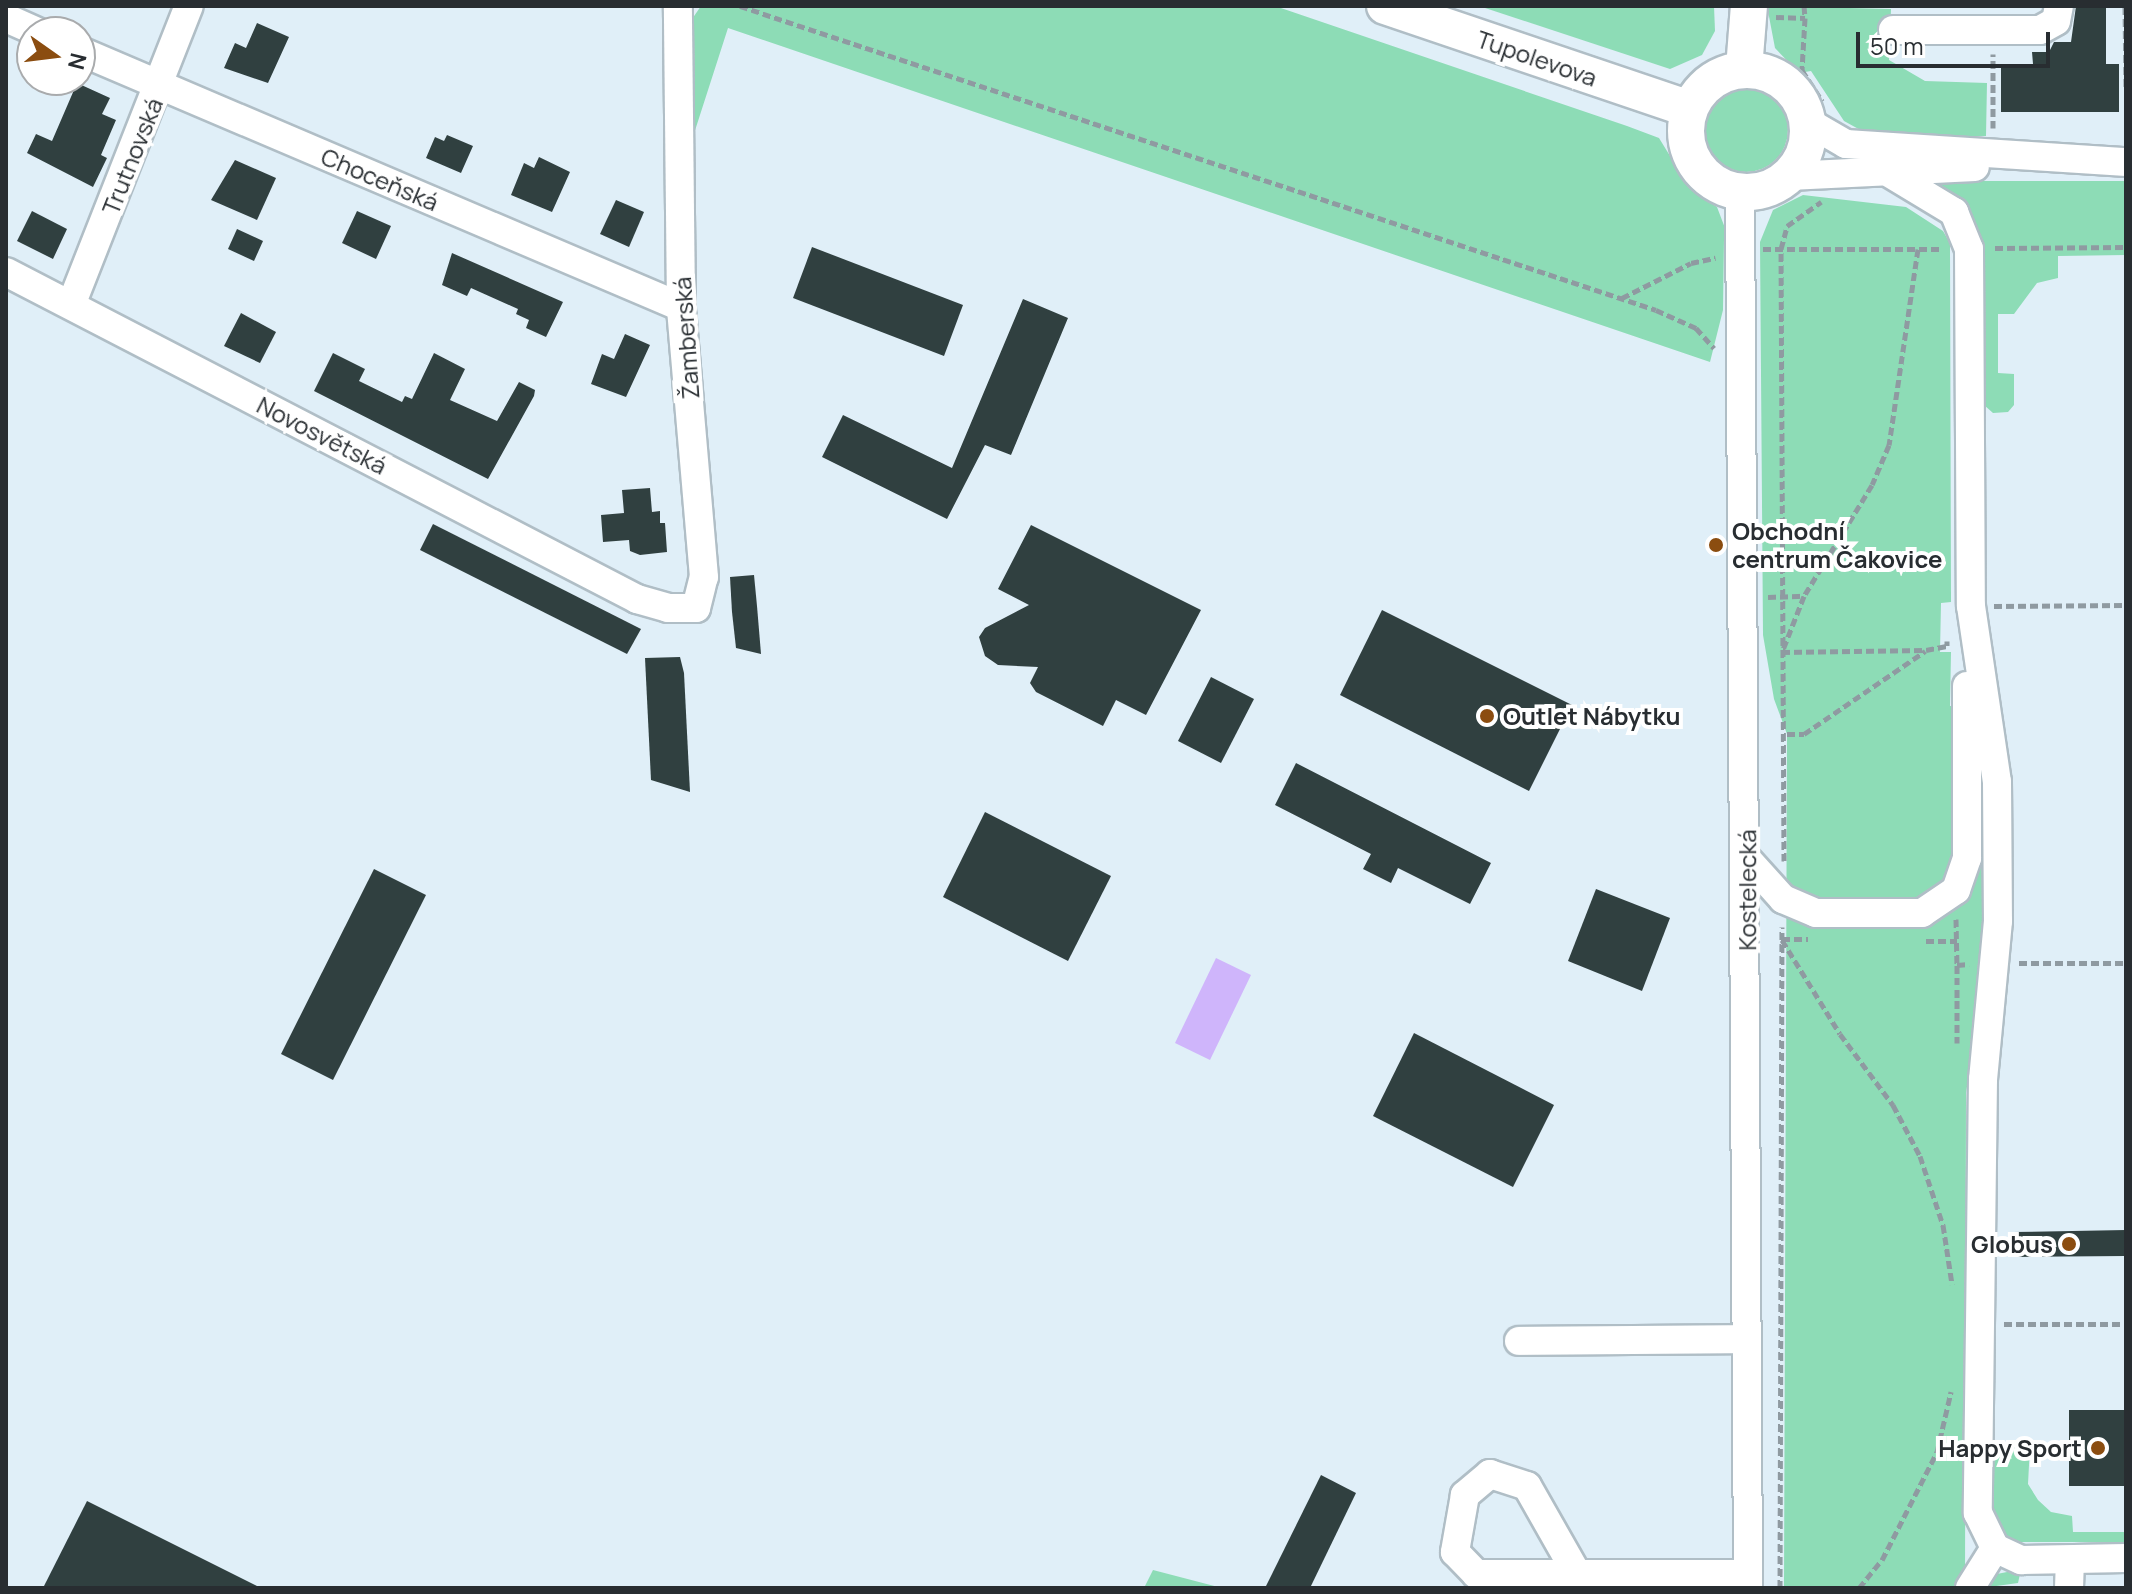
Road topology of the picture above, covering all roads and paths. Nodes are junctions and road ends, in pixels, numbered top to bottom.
1 (189, 6) edge
2 (678, 6) edge
3 (740, 6) edge
4 (1385, 6) edge
5 (1804, 6) edge
6 (2059, 6) edge
7 (2125, 6) edge
8 (1749, 10) edge
9 (1805, 18) junction
10 (1893, 30) dead end
11 (1994, 30) junction
12 (96, 58) edge
13 (1744, 69) junction
14 (161, 86) junction
15 (2126, 90) edge
16 (1689, 109) junction
17 (1817, 117) junction
18 (1993, 137) dead end
19 (2047, 161) junction
20 (2126, 162) edge
21 (1891, 174) junction
22 (1789, 176) junction
23 (1740, 192) junction
24 (1827, 198) dead end
25 (2126, 247) edge
26 (1781, 249) junction
27 (1918, 249) junction
28 (1969, 249) junction
29 (1734, 253) junction
30 (6, 272) edge
31 (1621, 298) junction
32 (71, 305) junction
33 (681, 307) junction
34 (1716, 350) dead end
35 (637, 599) joint
36 (2126, 605) edge
37 (1971, 606) junction
38 (1960, 646) junction
39 (1926, 650) junction
40 (1782, 652) junction
41 (1787, 734) junction
42 (1747, 859) junction
43 (1783, 899) junction
44 (1781, 939) junction
45 (1995, 963) junction
46 (2126, 963) edge
47 (1954, 1296) dead end
48 (1995, 1324) dead end
49 (2126, 1324) edge
50 (1747, 1339) junction
51 (1519, 1341) dead end
52 (1954, 1380) dead end
53 (1995, 1548) junction
54 (2126, 1558) edge
55 (1577, 1574) junction
56 (2069, 1574) edge
57 (1748, 1581) edge
58 (1780, 1588) edge
59 (1859, 1588) edge
60 (1970, 1588) edge

1 - 14 street, Trutnovská
2 - 33 street, Žamberská
3 - 31 path
4 - 16 main road, Tupolevova
5 - 9 path
6 - 11 street
7 - 15 path
8 - 9 path
8 - 13 main road
9 - 17 path
10 - 11 street
11 - 18 path
12 - 14 street, Choceňská
13 - 16 main road
13 - 17 main road
14 - 32 street, Trutnovská
14 - 33 street, Choceňská
16 - 23 main road
17 - 19 street
17 - 22 main road
19 - 20 street
19 - 21 street
21 - 22 street
21 - 28 street
22 - 23 main road
23 - 29 street, Kostelecká
24 - 26 path
25 - 28 path
26 - 27 path
26 - 29 path
26 - 40 path
27 - 28 path
27 - 40 path
28 - 37 street
29 - 31 path
29 - 42 street, Kostelecká
30 - 32 street, Novosvětská
31 - 34 path
32 - 35 street, Novosvětská
33 - 35 street, Žamberská
36 - 37 path
37 - 38 street
38 - 39 path
38 - 43 street
38 - 45 street
39 - 40 path
39 - 41 path
40 - 41 path
41 - 43 path
42 - 43 street
42 - 50 street, Kostelecká
43 - 44 path
44 - 47 path
44 - 58 path
45 - 46 path
45 - 53 street
48 - 49 path
50 - 51 street
50 - 57 street, Kostelecká
52 - 59 path
53 - 56 street
53 - 60 street
54 - 56 street
55 - 55 street
55 - 57 street

